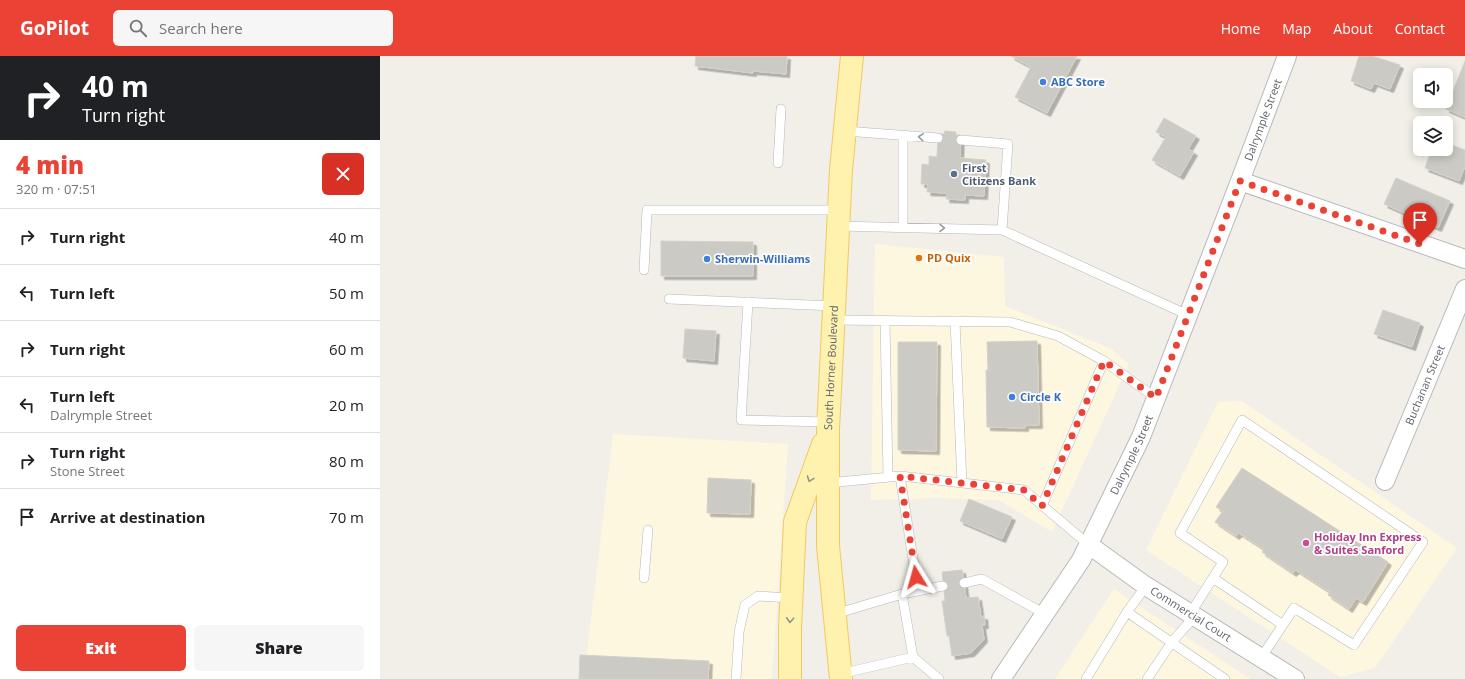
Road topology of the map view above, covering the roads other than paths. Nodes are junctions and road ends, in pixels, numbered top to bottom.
1 (852, 56) edge
2 (1287, 56) edge
3 (781, 109) dead end
4 (845, 131) junction
5 (903, 136) junction
6 (938, 138) dead end
7 (961, 140) dead end
8 (778, 163) dead end
9 (1240, 181) junction
10 (838, 218) junction
11 (903, 227) junction
12 (1002, 230) junction
13 (1465, 259) edge
14 (644, 270) dead end
15 (1465, 289) edge
16 (669, 299) dead end
17 (748, 302) junction
18 (834, 313) junction
19 (1188, 315) junction
20 (885, 320) junction
21 (956, 321) junction
22 (1104, 361) junction
23 (1156, 398) junction
24 (829, 426) junction
25 (900, 476) junction
26 (888, 477) junction
27 (1385, 481) dead end
28 (828, 483) junction
29 (962, 483) junction
30 (1042, 506) junction
31 (648, 530) dead end
32 (1089, 546) junction
33 (644, 578) dead end
34 (1213, 578) junction
35 (964, 583) dead end
36 (943, 586) dead end
37 (1146, 586) junction
38 (918, 591) junction
39 (902, 594) junction
40 (791, 598) junction
41 (1127, 612) junction
42 (834, 614) junction
43 (1045, 614) junction
44 (1192, 616) junction
45 (1283, 625) junction
46 (1172, 642) junction
47 (913, 657) junction
48 (1261, 658) junction
49 (840, 676) edge
50 (736, 679) edge
51 (790, 679) edge
52 (939, 679) edge
53 (1002, 679) edge
54 (1086, 679) edge
55 (1147, 679) edge
56 (1225, 679) edge
57 (1295, 679) edge

1 - 4 main road, South Horner Boulevard
2 - 9 street, Dalrymple Street
3 - 8 lane
4 - 5 lane
4 - 10 main road, South Horner Boulevard
6 -> 5 lane
5 - 11 lane
7 - 12 lane
9 - 13 street
9 - 19 street, Dalrymple Street
10 - 11 lane
10 - 14 lane
10 - 18 main road, South Horner Boulevard
11 -> 12 lane
12 - 19 lane
15 - 27 street, Buchanan Street
16 - 17 lane
17 - 18 lane
17 - 24 lane
18 - 20 lane
18 - 24 main road, South Horner Boulevard
19 - 23 street, Dalrymple Street
20 - 21 lane
20 - 26 lane
21 - 22 lane
21 - 29 lane
22 - 23 lane
22 - 30 lane
23 - 32 street, Dalrymple Street
24 - 28 main road, South Horner Boulevard
24 -> 40 main road
25 - 26 lane
25 - 29 lane
25 - 38 lane
26 - 28 lane
28 - 42 main road, South Horner Boulevard
29 - 30 lane
30 - 32 lane
31 - 33 lane
32 - 37 street, Commercial Court
32 - 43 street, Dalrymple Street
34 - 44 lane
34 - 45 lane
34 - 45 lane
35 - 43 lane
36 - 38 lane
37 - 41 lane
37 - 44 street, Commercial Court
38 - 39 lane
39 - 42 lane
39 - 47 lane
40 - 50 lane
40 -> 51 main road
41 - 46 lane
41 - 54 lane
42 - 49 main road, South Horner Boulevard
43 - 53 street, Dalrymple Street
44 - 46 lane
44 - 48 street, Commercial Court
45 - 48 lane
46 - 55 lane
46 - 56 lane
47 - 49 lane
47 - 52 lane
48 - 57 street, Commercial Court

